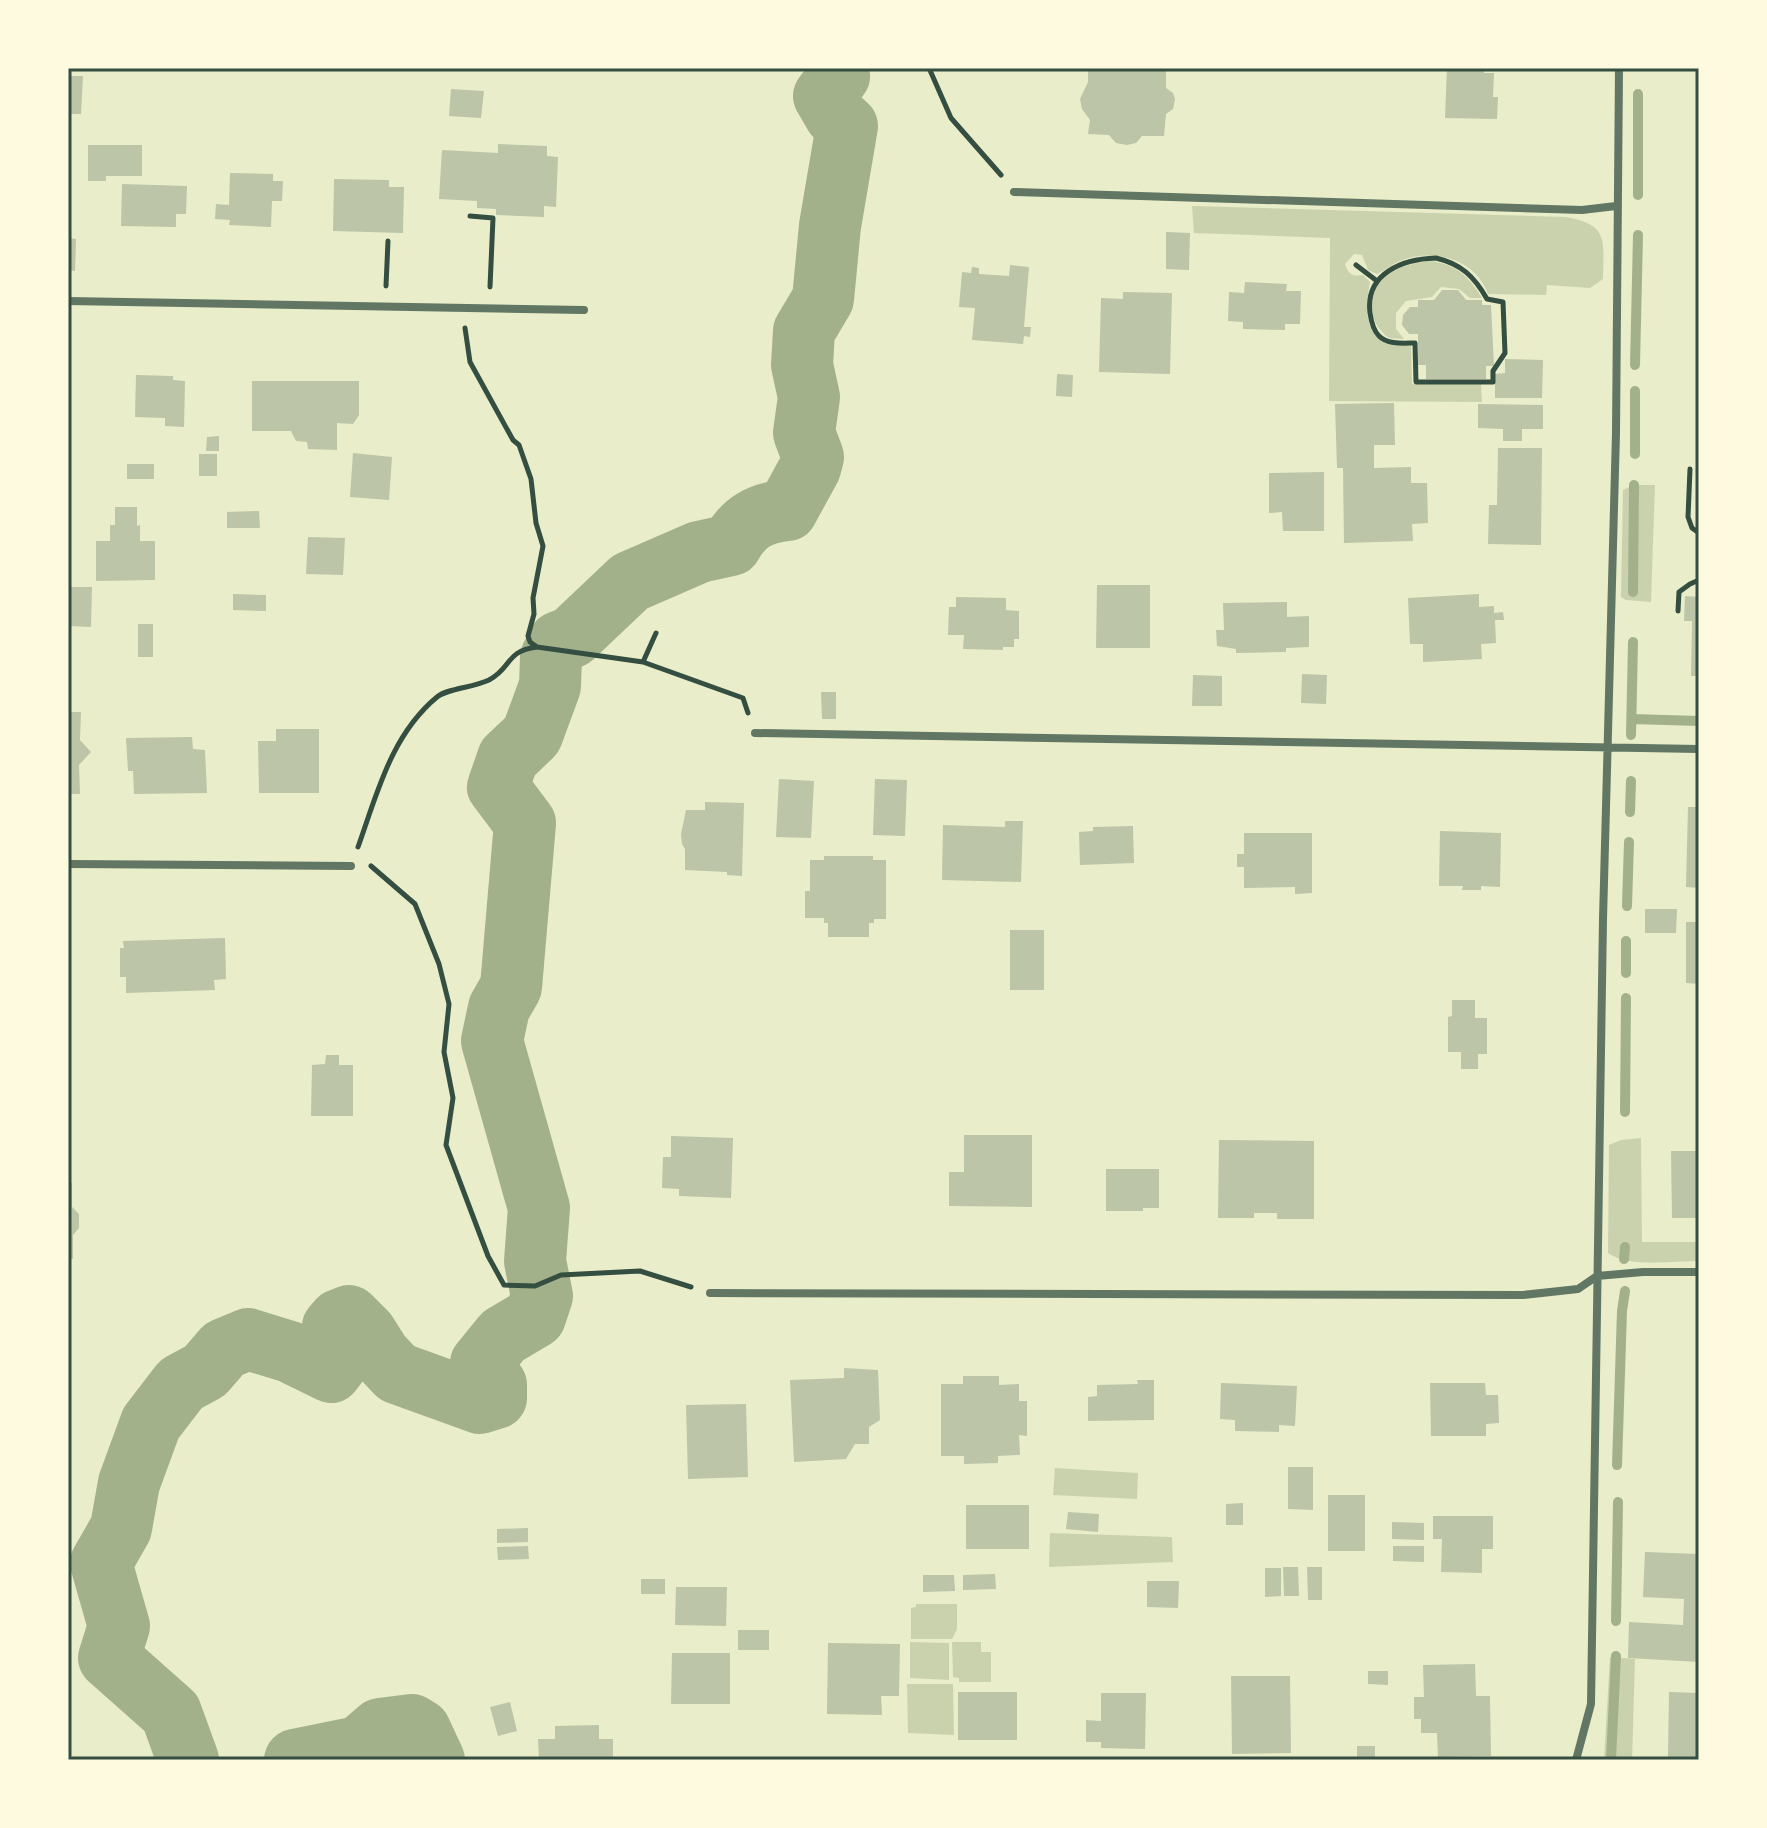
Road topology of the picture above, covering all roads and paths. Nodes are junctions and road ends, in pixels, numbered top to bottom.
1 (929, 68) edge
2 (1619, 68) edge
3 (1014, 192) joint
4 (1616, 206) junction
5 (470, 216) dead end
6 (388, 241) dead end
7 (1356, 265) dead end
8 (490, 277) dead end
9 (386, 278) dead end
10 (1377, 281) junction
11 (68, 301) edge
12 (459, 308) junction
13 (584, 310) dead end
14 (1690, 469) dead end
15 (1699, 533) edge
16 (1699, 580) edge
17 (1678, 611) dead end
18 (656, 633) dead end
19 (537, 647) junction
20 (643, 662) junction
21 (755, 733) joint
22 (1609, 748) junction
23 (1699, 749) edge
24 (68, 864) edge
25 (351, 866) junction
26 (1699, 1272) edge
27 (1597, 1276) junction
28 (710, 1293) joint
29 (1576, 1760) edge

1 - 3 path
2 - 4 street
3 - 4 street
4 - 22 street
5 - 8 path
6 - 9 path
7 - 10 path
10 - 10 path
11 - 12 street
12 - 13 street
12 - 19 path
14 - 15 path
16 - 17 path
18 - 20 path
19 - 20 path
19 - 25 path
20 - 21 path
21 - 22 street
22 - 23 street
22 - 27 street
24 - 25 street
25 - 28 path
26 - 27 street
27 - 28 street
27 - 29 street

